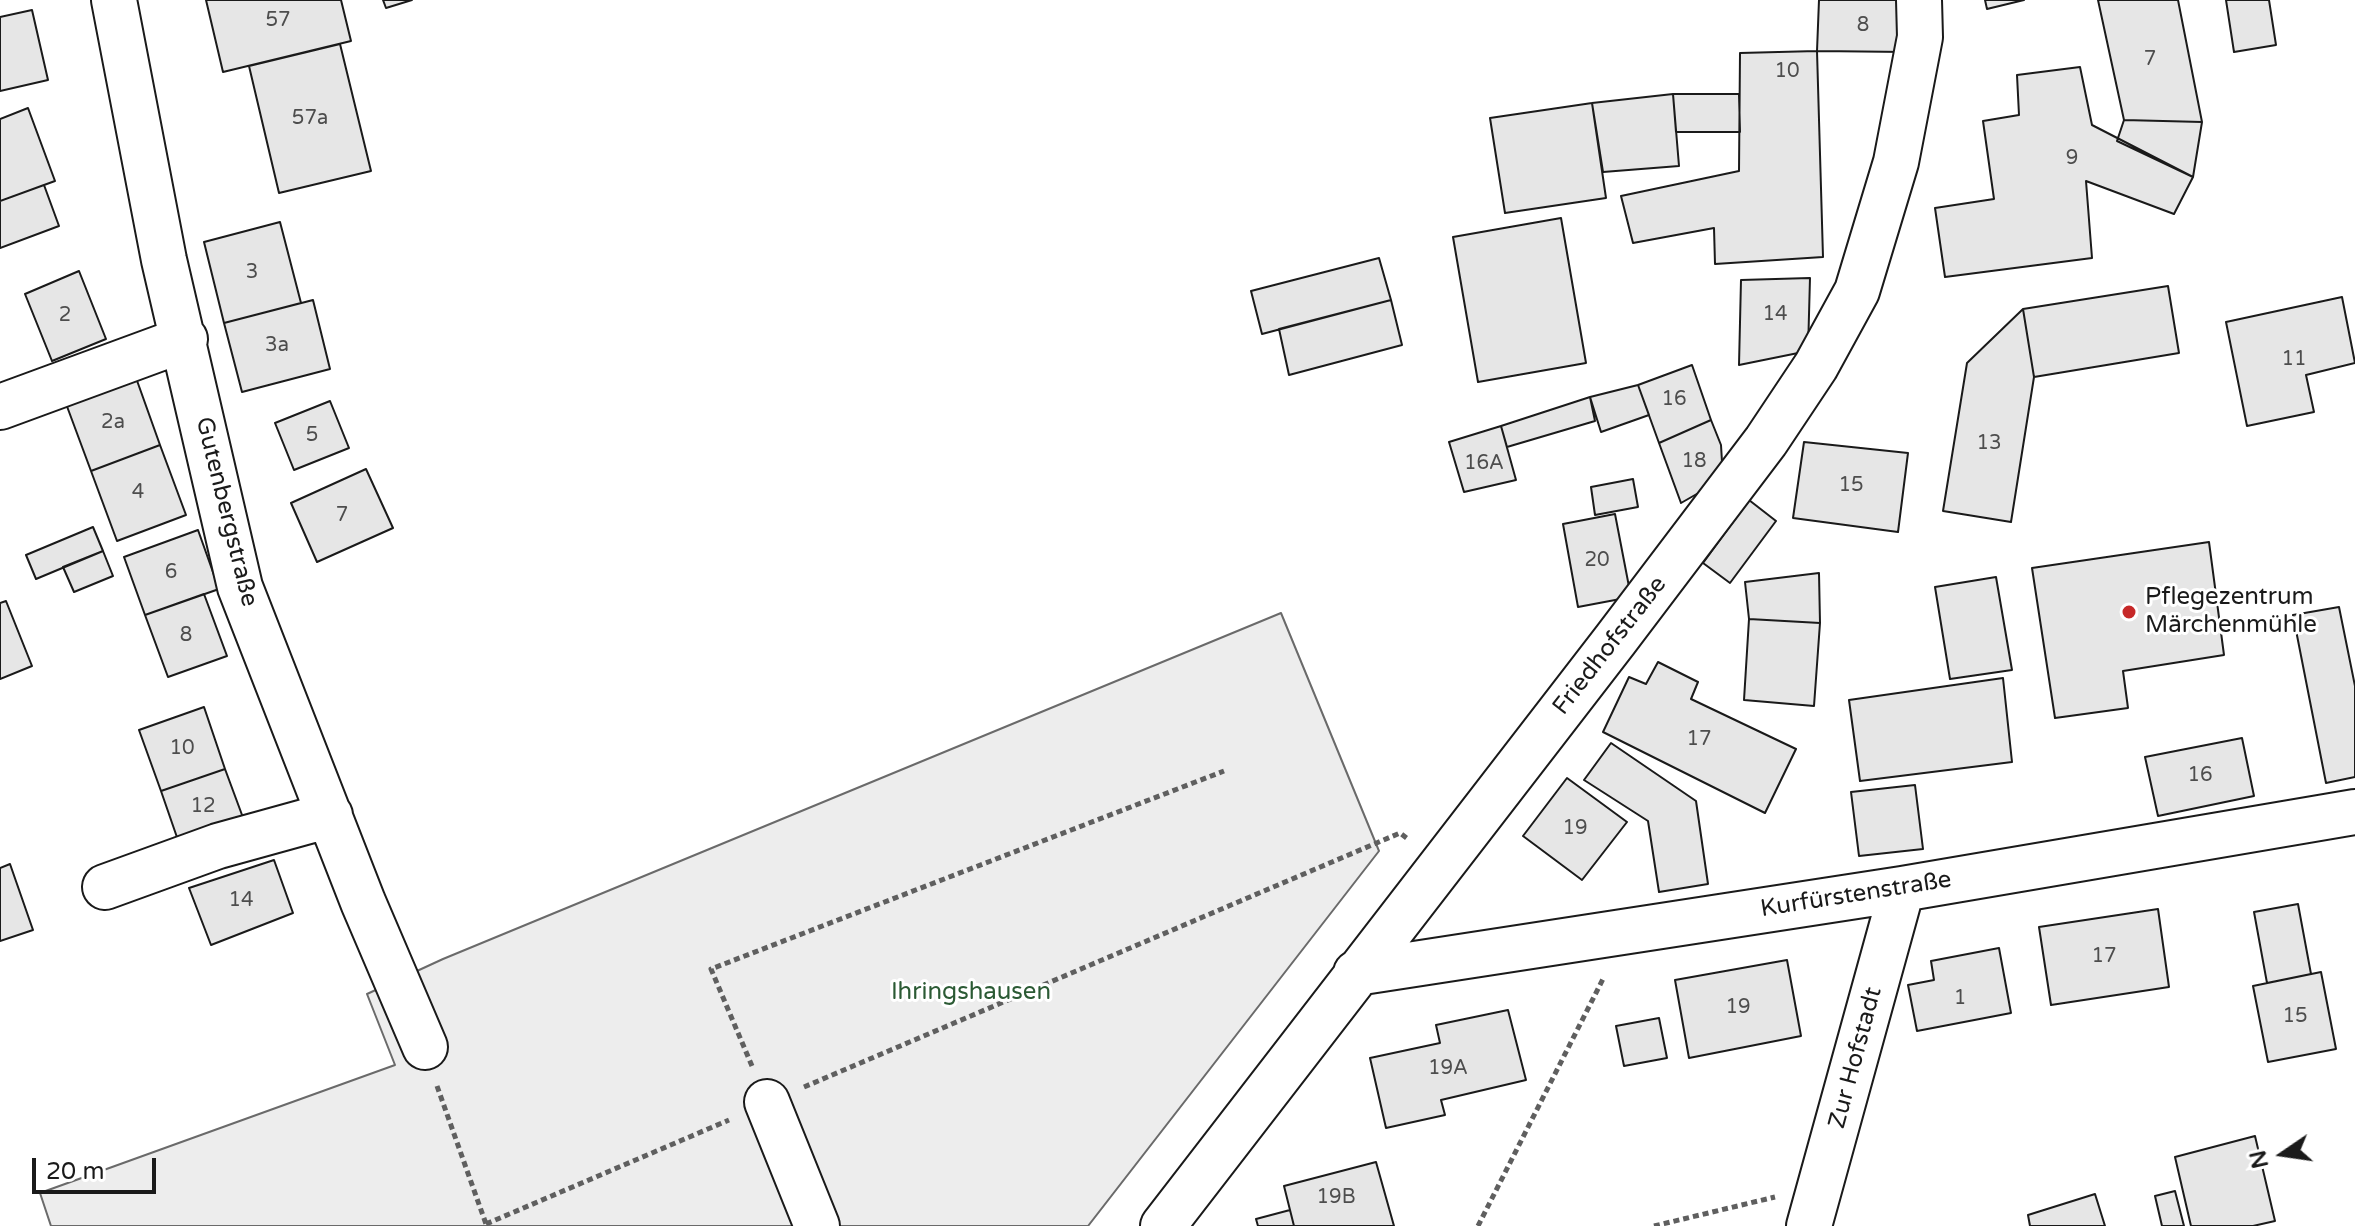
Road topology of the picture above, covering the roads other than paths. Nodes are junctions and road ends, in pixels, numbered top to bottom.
1 (114, 0) edge
2 (1919, 0) edge
3 (185, 339) junction
4 (0, 407) edge
5 (2355, 812) edge
6 (330, 815) junction
7 (105, 887) dead end
8 (1902, 889) junction
9 (1356, 973) junction
10 (425, 1047) road end
11 (767, 1102) road end
12 (1814, 1209) edge
13 (817, 1226) edge
14 (1163, 1226) edge

1 - 3 street, Gutenbergstraße
2 - 9 street, Friedhofstraße
3 - 4 street
3 - 6 street, Gutenbergstraße
5 - 8 street, Kurfürstenstraße
6 - 7 street
6 - 10 street, Gutenbergstraße
8 - 9 street, Kurfürstenstraße
8 - 12 street, Zur Hofstadt
9 - 14 street, Friedhofstraße
11 - 13 street

